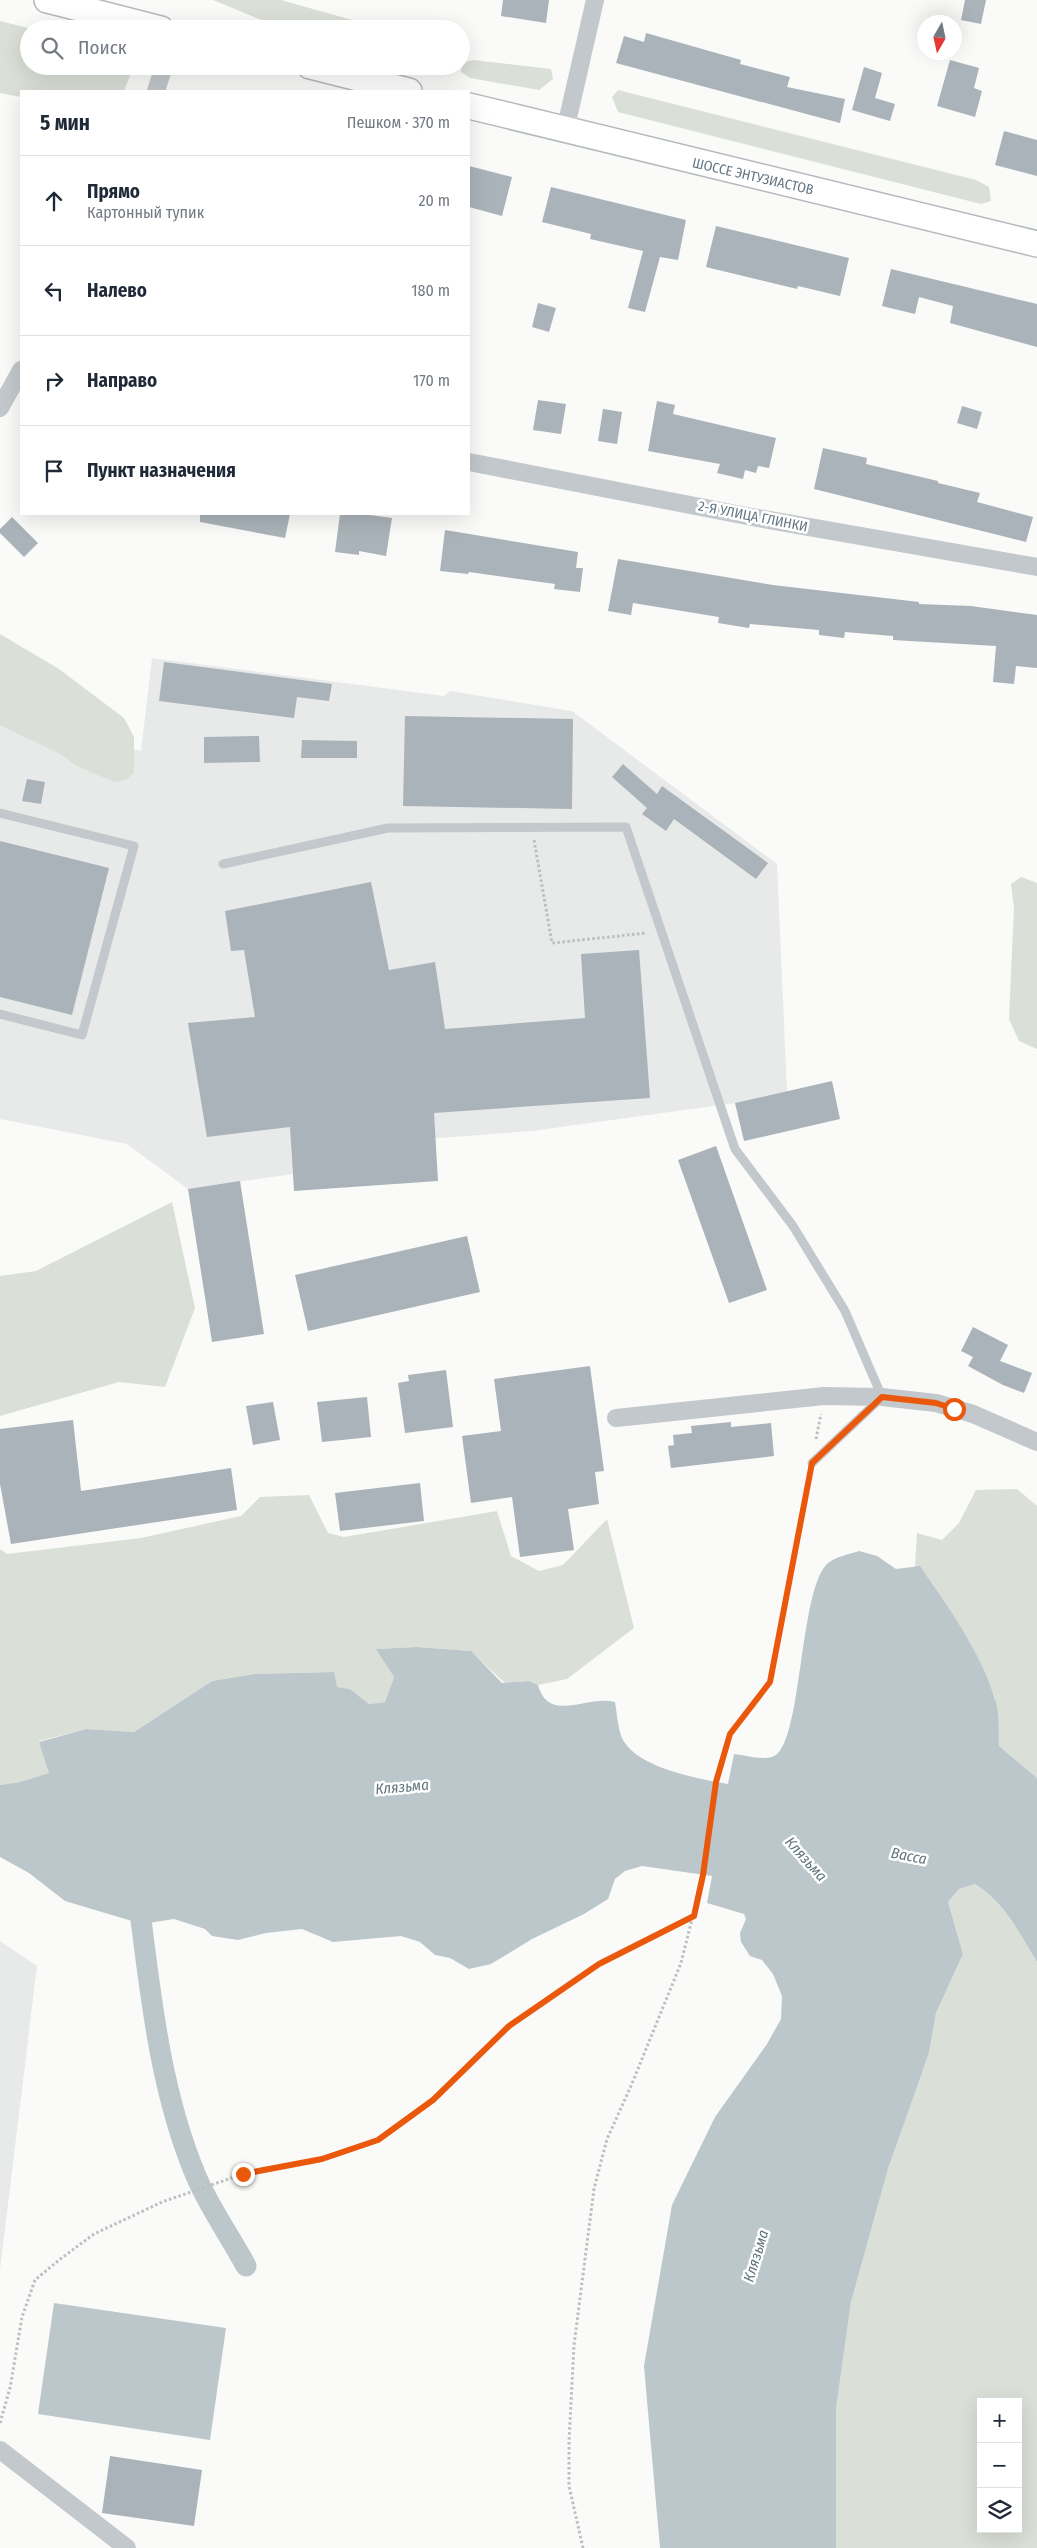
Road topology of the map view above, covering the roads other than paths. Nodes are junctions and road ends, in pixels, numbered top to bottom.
1 (47, 0) edge
2 (595, 0) edge
3 (126, 20) edge
4 (161, 75) edge
5 (346, 75) edge
6 (156, 90) edge
7 (405, 90) edge
8 (470, 106) edge
9 (565, 131) junction
10 (1037, 244) edge
11 (20, 372) edge
12 (0, 408) edge
13 (470, 462) edge
14 (1037, 567) edge
15 (0, 813) edge
16 (223, 864) dead end
17 (0, 1014) edge
18 (882, 1397) junction
19 (616, 1418) dead end
20 (1037, 1442) edge
21 (812, 1463) road end
22 (0, 2450) edge
23 (127, 2548) edge

1 - 3 main road
2 - 9 street
4 - 6 street
5 - 7 main road
8 - 9 main road, ШОССЕ ЭНТУЗИАСТОВ
9 - 10 main road, ШОССЕ ЭНТУЗИАСТОВ
11 - 12 street
13 - 14 street, 2-Я УЛИЦА ГЛИНКИ
15 - 17 lane
16 - 18 lane
18 - 19 street
18 - 20 street
18 - 21 lane
22 - 23 street

